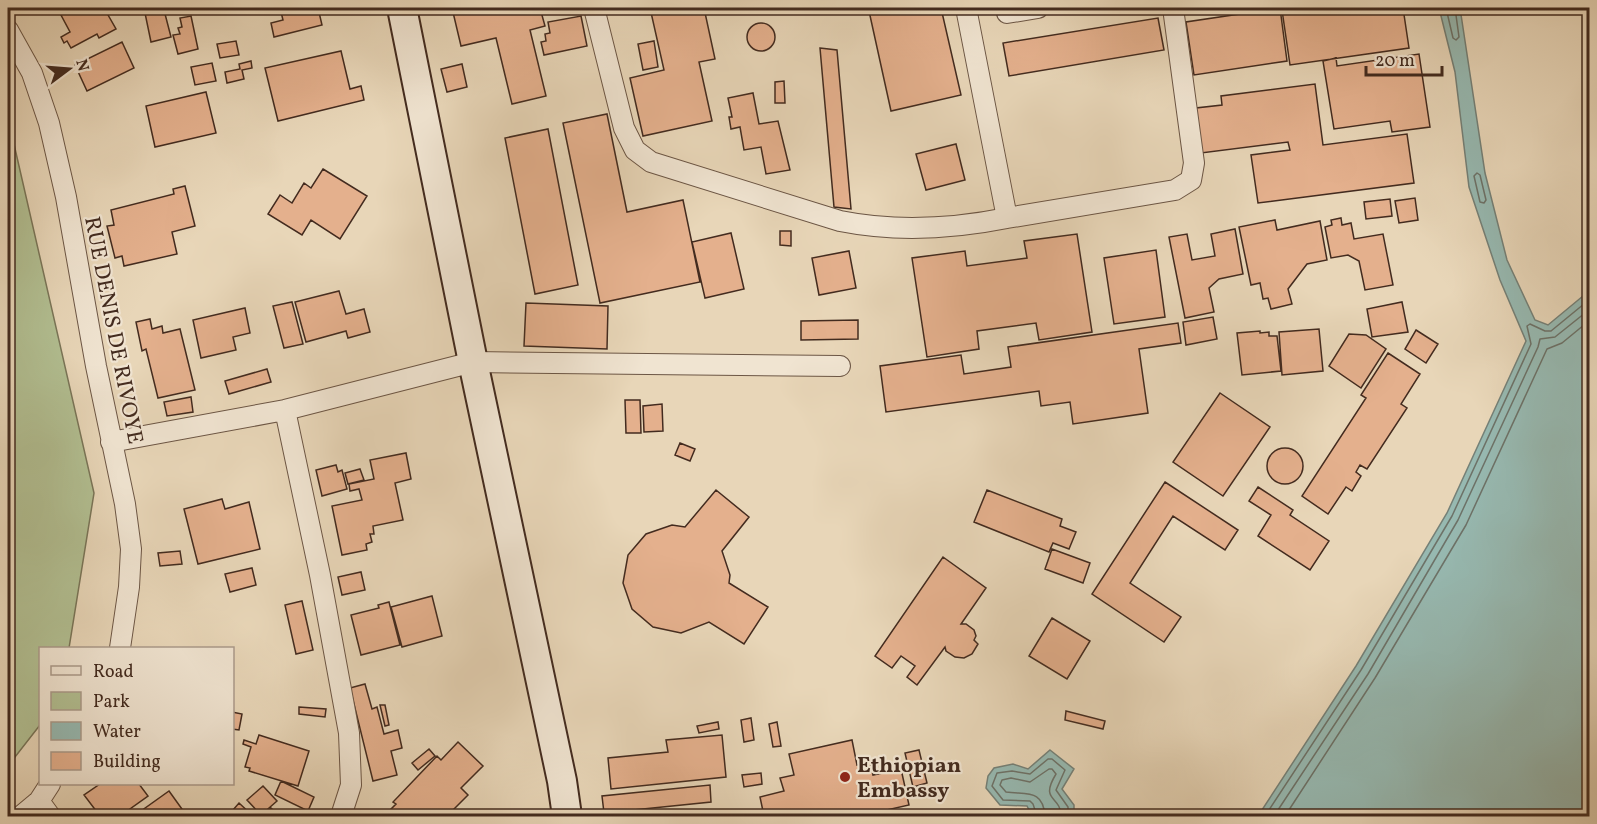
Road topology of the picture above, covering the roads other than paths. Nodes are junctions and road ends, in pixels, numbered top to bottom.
1 (402, 8) edge
2 (594, 8) edge
3 (966, 8) edge
4 (1038, 8) edge
5 (1173, 8) edge
6 (1007, 13) dead end
7 (8, 30) edge
8 (1007, 218) junction
9 (473, 362) junction
10 (840, 366) dead end
11 (285, 410) junction
12 (111, 442) junction
13 (120, 647) edge
14 (50, 785) edge
15 (44, 808) edge
16 (21, 816) edge
17 (341, 816) edge
18 (567, 816) edge

1 - 9 street
2 - 8 street
3 - 8 street
4 - 6 street
5 - 8 street
7 - 12 street, RUE DENIS DE RIVOYE
9 - 10 street
9 - 11 street
9 - 18 street
11 - 12 street
11 - 17 street
12 - 13 street, RUE DENIS DE RIVOYE
14 - 15 street
15 - 16 street

